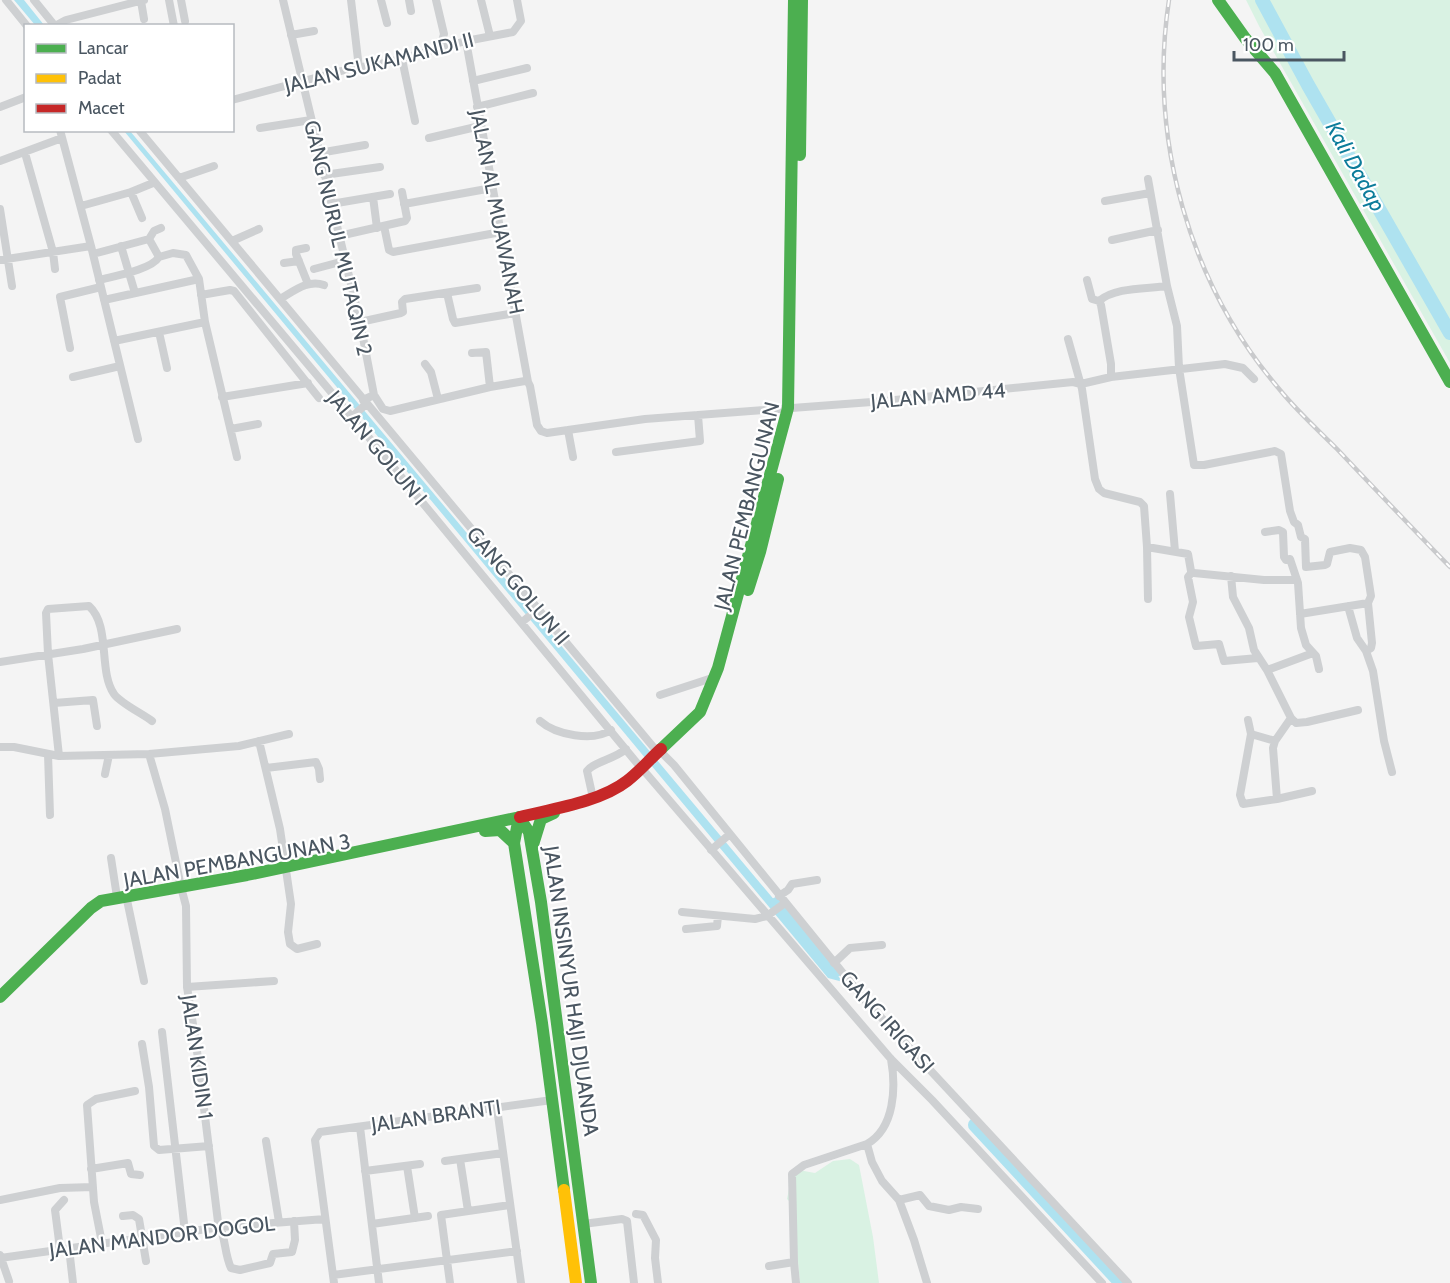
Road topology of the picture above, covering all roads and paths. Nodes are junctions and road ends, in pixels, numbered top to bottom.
1 (6, 0) edge
2 (34, 0) edge
3 (142, 0) edge
4 (169, 0) edge
5 (181, 0) edge
6 (283, 0) edge
7 (351, 0) edge
8 (381, 0) edge
9 (409, 0) edge
10 (436, 0) edge
11 (481, 0) edge
12 (517, 0) edge
13 (794, 0) edge
14 (802, 0) edge
15 (1210, 0) edge
16 (1218, 0) edge
17 (411, 10) dead end
18 (144, 19) dead end
19 (185, 21) dead end
20 (387, 23) dead end
21 (25, 24) edge
22 (53, 24) edge
23 (59, 24) edge
24 (174, 24) edge
25 (314, 31) dead end
26 (291, 35) junction
27 (490, 36) junction
28 (466, 41) junction
29 (443, 48) junction
30 (402, 59) junction
31 (359, 68) junction
32 (527, 68) dead end
33 (302, 81) junction
34 (472, 81) junction
35 (533, 93) dead end
36 (24, 98) edge
37 (234, 99) edge
38 (1290, 100) junction
39 (0, 107) edge
40 (477, 107) junction
41 (311, 120) junction
42 (415, 121) dead end
43 (480, 126) junction
44 (260, 129) dead end
45 (113, 132) edge
46 (141, 132) edge
47 (61, 134) edge
48 (429, 138) dead end
49 (365, 145) dead end
50 (25, 153) junction
51 (319, 153) junction
52 (0, 161) edge
53 (214, 166) dead end
54 (381, 167) dead end
55 (324, 175) junction
56 (179, 178) junction
57 (1148, 179) dead end
58 (153, 183) junction
59 (492, 188) junction
60 (131, 192) junction
61 (402, 192) dead end
62 (1150, 193) junction
63 (390, 194) dead end
64 (373, 198) junction
65 (1105, 201) dead end
66 (331, 204) junction
67 (404, 204) junction
68 (81, 206) junction
69 (0, 209) edge
70 (142, 218) dead end
71 (381, 227) junction
72 (161, 228) dead end
73 (259, 229) dead end
74 (1158, 230) junction
75 (501, 232) junction
76 (339, 236) junction
77 (149, 239) junction
78 (1112, 240) dead end
79 (232, 241) junction
80 (121, 246) junction
81 (306, 248) dead end
82 (92, 250) junction
83 (53, 252) junction
84 (159, 257) junction
85 (4, 259) edge
86 (298, 261) junction
87 (344, 261) junction
88 (284, 264) dead end
89 (54, 269) dead end
90 (314, 269) dead end
91 (128, 273) junction
92 (199, 279) junction
93 (1088, 280) dead end
94 (100, 283) junction
95 (308, 284) junction
96 (324, 285) dead end
97 (12, 286) dead end
98 (1167, 286) junction
99 (477, 288) dead end
100 (135, 293) junction
101 (447, 293) junction
102 (201, 295) junction
103 (280, 299) junction
104 (104, 300) junction
105 (1099, 301) junction
106 (515, 313) junction
107 (206, 322) junction
108 (360, 322) junction
109 (159, 332) junction
110 (1068, 339) dead end
111 (114, 341) junction
112 (70, 348) dead end
113 (472, 353) dead end
114 (425, 364) dead end
115 (120, 366) junction
116 (166, 368) dead end
117 (1179, 368) junction
118 (73, 377) dead end
119 (1111, 377) junction
120 (1254, 379) dead end
121 (528, 382) junction
122 (1450, 382) edge
123 (308, 384) junction
124 (1081, 384) junction
125 (490, 387) junction
126 (374, 394) junction
127 (222, 397) junction
128 (319, 398) dead end
129 (438, 399) junction
130 (364, 404) junction
131 (791, 408) junction
132 (383, 409) junction
133 (698, 415) junction
134 (353, 416) junction
135 (378, 418) junction
136 (258, 424) dead end
137 (231, 429) junction
138 (568, 430) junction
139 (138, 439) dead end
140 (616, 452) dead end
141 (237, 457) dead end
142 (573, 457) dead end
143 (1170, 494) dead end
144 (1265, 532) dead end
145 (1147, 547) junction
146 (1175, 551) junction
147 (1192, 572) junction
148 (1231, 576) junction
149 (1297, 580) junction
150 (1148, 599) dead end
151 (1368, 603) junction
152 (1348, 606) junction
153 (536, 610) junction
154 (1300, 614) junction
155 (524, 621) junction
156 (177, 629) dead end
157 (104, 645) junction
158 (1366, 651) junction
159 (1314, 653) junction
160 (48, 654) junction
161 (1258, 658) junction
162 (0, 662) edge
163 (1319, 669) dead end
164 (1267, 670) junction
165 (714, 681) junction
166 (660, 695) dead end
167 (54, 703) junction
168 (1358, 710) dead end
169 (1291, 718) junction
170 (1248, 720) dead end
171 (152, 721) dead end
172 (540, 721) dead end
173 (97, 726) dead end
174 (611, 730) junction
175 (289, 734) dead end
176 (1251, 734) junction
177 (259, 741) junction
178 (1275, 741) junction
179 (0, 747) edge
180 (626, 748) junction
181 (48, 754) junction
182 (149, 754) junction
183 (661, 754) junction
184 (109, 755) junction
185 (59, 756) junction
186 (266, 768) junction
187 (644, 769) junction
188 (1392, 772) dead end
189 (105, 774) dead end
190 (320, 779) dead end
191 (1312, 791) dead end
192 (593, 798) junction
193 (1277, 799) junction
194 (50, 815) dead end
195 (519, 817) junction
196 (727, 836) junction
197 (514, 843) junction
198 (532, 848) junction
199 (714, 848) junction
200 (111, 858) dead end
201 (285, 870) junction
202 (817, 880) dead end
203 (181, 890) junction
204 (779, 896) junction
205 (122, 898) junction
206 (783, 905) junction
207 (682, 912) dead end
208 (770, 914) junction
209 (718, 916) junction
210 (686, 929) dead end
211 (546, 932) junction
212 (529, 934) junction
213 (317, 944) dead end
214 (882, 945) dead end
215 (834, 963) junction
216 (144, 981) dead end
217 (274, 981) dead end
218 (187, 987) junction
219 (0, 997) edge
220 (0, 1007) edge
221 (162, 1032) dead end
222 (142, 1044) dead end
223 (891, 1059) junction
224 (135, 1091) dead end
225 (552, 1100) junction
226 (497, 1108) junction
227 (360, 1127) junction
228 (266, 1141) dead end
229 (867, 1144) junction
230 (209, 1146) junction
231 (174, 1148) junction
232 (503, 1153) junction
233 (460, 1159) junction
234 (445, 1161) dead end
235 (420, 1164) dead end
236 (408, 1166) junction
237 (91, 1169) junction
238 (365, 1171) junction
239 (140, 1175) dead end
240 (93, 1186) junction
241 (580, 1196) junction
242 (566, 1197) junction
243 (0, 1200) edge
244 (64, 1200) dead end
245 (899, 1200) junction
246 (510, 1204) junction
247 (978, 1209) dead end
248 (468, 1211) junction
249 (568, 1214) junction
250 (636, 1214) dead end
251 (123, 1216) dead end
252 (428, 1216) dead end
253 (325, 1218) junction
254 (415, 1218) junction
255 (583, 1218) junction
256 (294, 1221) junction
257 (279, 1222) junction
258 (372, 1224) junction
259 (221, 1227) junction
260 (185, 1232) junction
261 (142, 1237) junction
262 (102, 1243) junction
263 (65, 1248) junction
264 (517, 1251) junction
265 (0, 1257) edge
266 (447, 1260) junction
267 (146, 1261) dead end
268 (794, 1262) junction
269 (768, 1266) dead end
270 (377, 1269) junction
271 (333, 1279) edge
272 (9, 1281) dead end
273 (73, 1283) edge
274 (379, 1283) edge
275 (450, 1283) edge
276 (521, 1283) edge
277 (576, 1283) edge
278 (591, 1283) edge
279 (634, 1283) edge
280 (658, 1283) edge
281 (796, 1283) edge
282 (927, 1283) edge
283 (1102, 1283) edge
284 (1128, 1283) edge

1 - 21 street
2 - 22 street
3 - 18 street
3 - 23 street
4 - 24 street
5 - 19 street
6 - 26 street, GANG NURUL MUTAQIN 2
7 - 31 street
8 - 20 street
9 - 17 street
10 - 29 street
11 - 27 street
12 - 27 street, JALAN SUKAMANDI II
13 - 131 main road, JALAN PEMBANGUNAN
14 - 131 main road, JALAN PEMBANGUNAN
15 - 38 main road
16 - 38 main road
25 - 26 street
26 - 33 street, GANG NURUL MUTAQIN 2
27 - 28 street, JALAN SUKAMANDI II
28 - 29 street, JALAN SUKAMANDI II
28 - 34 street, JALAN AL MUAWANAH
29 - 30 street, JALAN SUKAMANDI II
30 - 31 street, JALAN SUKAMANDI II
30 - 42 street
31 - 33 street, JALAN SUKAMANDI II
32 - 34 street
33 - 37 street, JALAN SUKAMANDI II
33 - 41 street, GANG NURUL MUTAQIN 2
34 - 40 street, JALAN AL MUAWANAH
35 - 40 street
36 - 39 street
38 - 122 main road
40 - 43 street, JALAN AL MUAWANAH
41 - 44 street
41 - 51 street, GANG NURUL MUTAQIN 2
43 - 48 street
43 - 59 street, JALAN AL MUAWANAH
45 - 58 street, JALAN GOLUN I
46 - 56 street, GANG GOLUN II
47 - 50 street
47 - 68 street
49 - 51 street
50 - 52 street
50 - 83 street
51 - 55 street, GANG NURUL MUTAQIN 2
53 - 56 street
54 - 55 street
55 - 66 street, GANG NURUL MUTAQIN 2
56 - 79 street, GANG GOLUN II
57 - 62 street
58 - 60 street
58 - 134 street, JALAN GOLUN I
59 - 67 street
59 - 75 street, JALAN AL MUAWANAH
60 - 68 street
60 - 70 street
61 - 67 street
62 - 65 street
62 - 74 street
63 - 64 street
64 - 66 street
64 - 71 street
66 - 76 street, GANG NURUL MUTAQIN 2
67 - 71 street
68 - 82 street
69 - 85 street
71 - 75 street
71 - 76 street
72 - 77 street
73 - 79 street
74 - 78 street
74 - 98 street
75 - 106 street, JALAN AL MUAWANAH
76 - 87 street, GANG NURUL MUTAQIN 2
77 - 80 street
77 - 84 street
79 - 103 street, GANG GOLUN II
80 - 82 street
80 - 91 street
81 - 86 street
82 - 83 street
82 - 94 street
83 - 85 street
83 - 89 street
84 - 91 street
84 - 92 street
85 - 97 street
86 - 88 street
86 - 95 street
87 - 90 street
87 - 108 street, GANG NURUL MUTAQIN 2
91 - 94 street
91 - 100 street
92 - 100 street
92 - 102 street
93 - 105 street
94 - 104 street
94 - 112 street
95 - 96 street
95 - 103 street
98 - 105 street
98 - 117 street
99 - 101 street
100 - 104 street
101 - 106 street
101 - 108 street
102 - 107 street
102 - 123 street
103 - 130 street, GANG GOLUN II
104 - 111 street
105 - 119 street
106 - 121 street, JALAN AL MUAWANAH
107 - 109 street
107 - 127 street
108 - 126 street, GANG NURUL MUTAQIN 2
109 - 111 street
109 - 116 street
110 - 124 street
111 - 115 street
113 - 125 street
114 - 129 street
115 - 118 street
115 - 139 street
117 - 119 street, JALAN AMD 44
117 - 120 street, JALAN AMD 44
117 - 151 street
119 - 124 street, JALAN AMD 44
121 - 125 street
121 - 138 street, JALAN AL MUAWANAH
123 - 127 street
123 - 128 street
124 - 131 street, JALAN AMD 44
124 - 145 street
125 - 129 street
126 - 130 street
126 - 132 street, GANG NURUL MUTAQIN 2
127 - 137 street
129 - 132 street
130 - 134 street
130 - 135 street, GANG GOLUN II
131 - 133 street, JALAN AMD 44
131 - 165 main road, JALAN PEMBANGUNAN
131 - 183 main road, JALAN PEMBANGUNAN
132 - 135 street
133 - 138 street, JALAN AMD 44
133 - 140 street
134 - 155 street, JALAN GOLUN I
135 - 153 street, GANG GOLUN II
136 - 137 street
137 - 141 street
138 - 142 street
143 - 146 street
144 - 149 street
145 - 146 street
145 - 150 street
146 - 147 street
147 - 148 street
147 - 161 street
148 - 149 street
148 - 161 street
149 - 154 street
151 - 152 street
151 - 158 street
152 - 154 street
152 - 158 street
153 - 155 street
153 - 183 street, GANG GOLUN II
154 - 159 street
155 - 174 street, JALAN GOLUN I
156 - 157 street
157 - 160 street
157 - 160 street
157 - 171 street
158 - 188 street
159 - 163 street
159 - 164 street
160 - 162 street
160 - 167 street
161 - 164 street
164 - 169 street
165 - 166 street
165 - 183 main road, JALAN PEMBANGUNAN
167 - 173 street
167 - 185 street
168 - 169 street
169 - 178 street
170 - 176 street
172 - 174 street
174 - 180 street, JALAN GOLUN I
175 - 177 street
176 - 178 street
176 - 193 street
177 - 182 street
177 - 186 street
178 - 193 street
179 - 181 street
180 - 187 street, JALAN GOLUN I
180 - 192 street
181 - 185 street
181 - 194 street
182 - 184 street
182 - 203 street, JALAN KIDIN 1
183 - 187 main road, JALAN PEMBANGUNAN
183 - 196 street, GANG IRIGASI
184 - 185 street
184 - 189 street
186 - 190 street
186 - 201 street
187 - 192 main road, JALAN PEMBANGUNAN
187 - 198 main road, JALAN PEMBANGUNAN
187 - 199 street, JALAN GOLUN I
191 - 193 street
192 - 195 main road, JALAN PEMBANGUNAN
195 - 197 main road, JALAN INSINYUR HAJI DJUANDA
195 - 198 main road, JALAN INSINYUR HAJI DJUANDA
195 - 201 main road, JALAN PEMBANGUNAN 3
196 - 199 street
196 - 204 street, GANG IRIGASI
197 - 201 main road, JALAN PEMBANGUNAN 3
197 - 212 main road, JALAN INSINYUR HAJI DJUANDA
198 - 211 main road, JALAN INSINYUR HAJI DJUANDA
199 - 208 street, JALAN GOLUN I
200 - 205 street
201 - 203 main road, JALAN PEMBANGUNAN 3
201 - 213 street
202 - 204 street
203 - 205 main road, JALAN PEMBANGUNAN 3
203 - 218 street, JALAN KIDIN 1
204 - 206 street, GANG IRIGASI
205 - 216 street
205 - 219 main road, JALAN PEMBANGUNAN 3
205 - 220 main road, JALAN PEMBANGUNAN 3
206 - 208 street
206 - 215 street, GANG IRIGASI
207 - 209 street
208 - 209 street
208 - 223 street, JALAN GOLUN I
209 - 210 street
211 - 212 main road
211 - 241 main road, JALAN INSINYUR HAJI DJUANDA
212 - 225 main road, JALAN INSINYUR HAJI DJUANDA
214 - 215 street
215 - 284 street, GANG IRIGASI
217 - 218 street
218 - 230 street, JALAN KIDIN 1
221 - 231 street
222 - 231 street
223 - 229 street
223 - 283 street, JALAN GOLUN I
224 - 237 street
225 - 226 street, JALAN BRANTI
225 - 242 main road, JALAN INSINYUR HAJI DJUANDA
226 - 227 street, JALAN BRANTI
226 - 232 street
227 - 238 street
227 - 253 street, JALAN BRANTI
228 - 257 street
229 - 245 street
229 - 268 street
230 - 231 street
230 - 259 street, JALAN KIDIN 1
231 - 260 street
232 - 233 street
232 - 246 street
233 - 234 street
233 - 248 street
235 - 236 street
236 - 238 street
236 - 254 street
237 - 239 street
237 - 240 street
238 - 258 street
240 - 243 street
240 - 262 street
241 - 242 main road
241 - 255 main road, JALAN INSINYUR HAJI DJUANDA
242 - 249 main road, JALAN INSINYUR HAJI DJUANDA
244 - 263 street
245 - 247 street
245 - 282 street
246 - 248 street
246 - 264 street
248 - 266 street
249 - 255 main road
249 - 277 main road, JALAN INSINYUR HAJI DJUANDA
250 - 280 street
251 - 261 street
252 - 254 street
253 - 256 street, JALAN MANDOR DOGOL
253 - 271 street
254 - 258 street
255 - 278 main road, JALAN INSINYUR HAJI DJUANDA
255 - 279 street
256 - 257 street, JALAN MANDOR DOGOL
256 - 259 street, JALAN KIDIN 1
257 - 259 street, JALAN MANDOR DOGOL
258 - 270 street
259 - 260 street, JALAN MANDOR DOGOL
260 - 261 street, JALAN MANDOR DOGOL
261 - 262 street, JALAN MANDOR DOGOL
261 - 267 street
262 - 263 street, JALAN MANDOR DOGOL
263 - 265 street, JALAN MANDOR DOGOL
263 - 273 street
264 - 266 street
264 - 276 street
265 - 272 street
266 - 270 street
266 - 275 street
268 - 269 street
268 - 281 street
270 - 271 street
270 - 274 street

